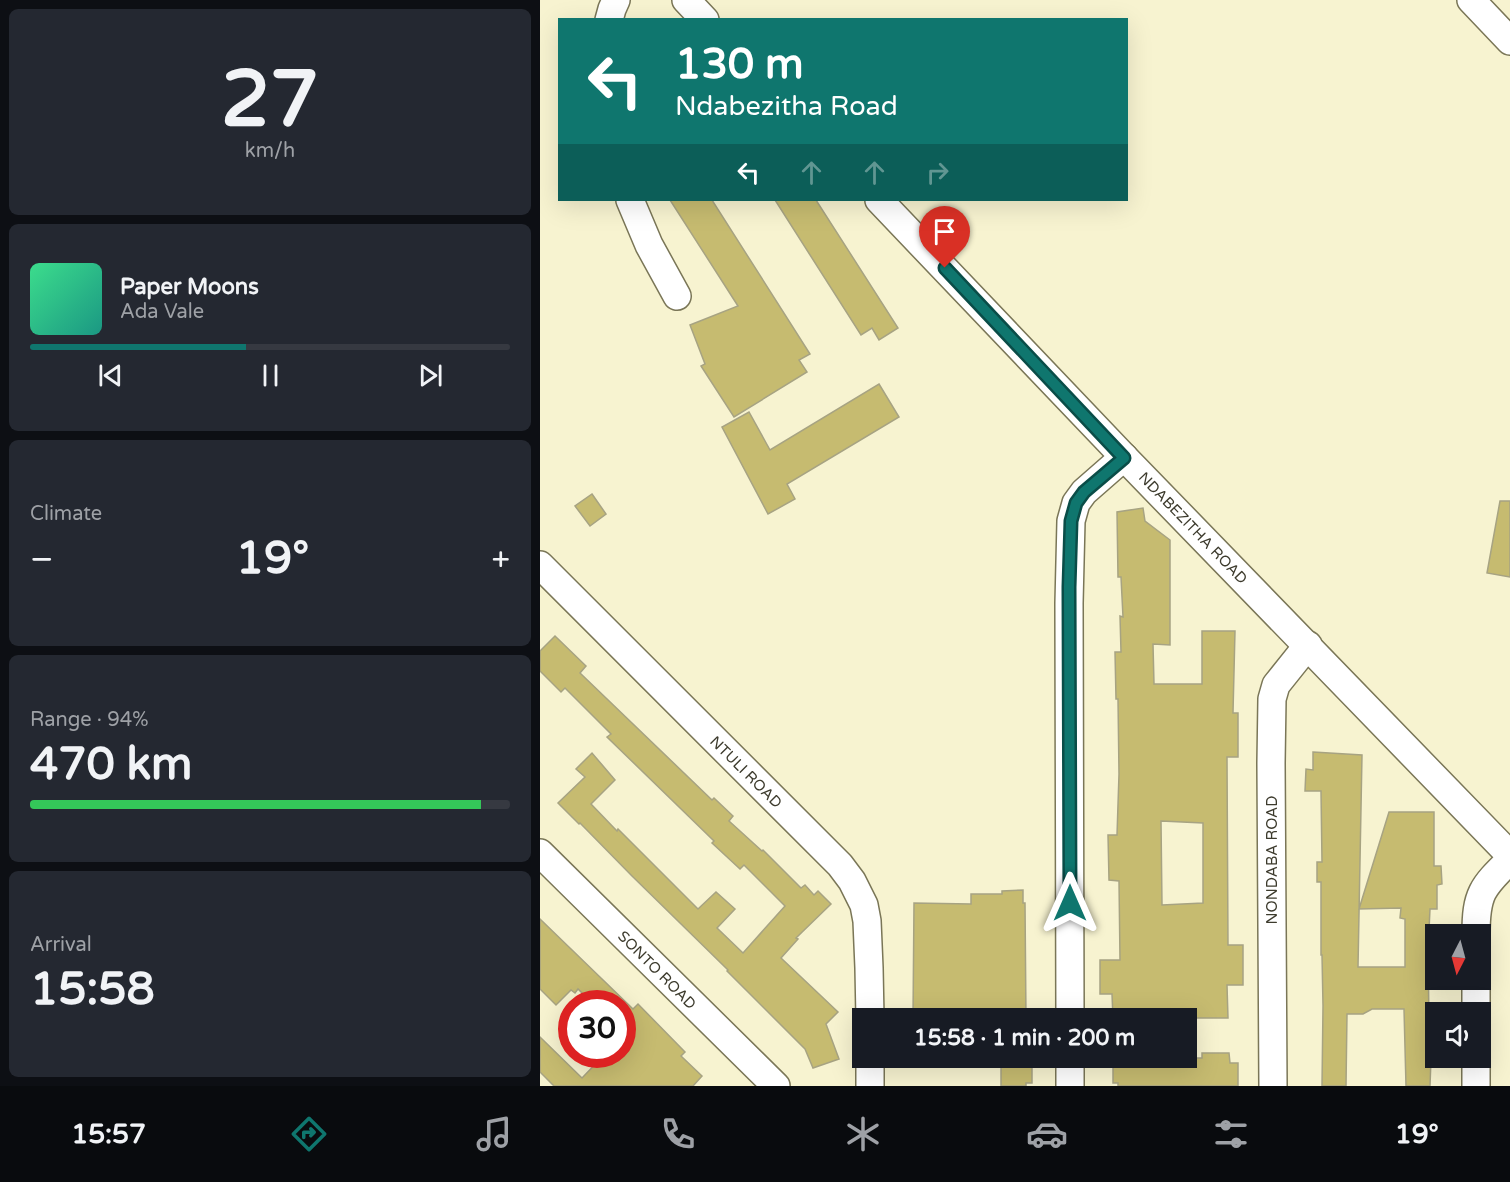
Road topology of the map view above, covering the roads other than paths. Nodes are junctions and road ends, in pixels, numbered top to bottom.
1 (616, 0) edge
2 (687, 0) edge
3 (1471, 0) edge
4 (610, 18) edge
5 (703, 18) edge
6 (1510, 41) edge
7 (630, 201) edge
8 (880, 201) edge
9 (677, 296) dead end
10 (1124, 458) junction
11 (540, 565) edge
12 (1308, 645) junction
13 (540, 853) edge
14 (1510, 855) edge
15 (1510, 860) edge
16 (1476, 924) edge
17 (870, 1008) edge
18 (1070, 1008) edge
19 (870, 1068) edge
20 (1070, 1068) edge
21 (1476, 1068) edge
22 (776, 1086) edge
23 (870, 1086) edge
24 (1070, 1086) edge
25 (1273, 1086) edge
26 (1476, 1086) edge

1 - 4 street
2 - 5 street
3 - 6 street
7 - 9 street
8 - 10 street, NDABEZITHA ROAD
10 - 12 street, NDABEZITHA ROAD
10 - 18 street
11 - 17 street, NTULI ROAD
12 - 14 street, NDABEZITHA ROAD
12 - 25 street, NONDABA ROAD
13 - 22 street, SONTO ROAD
15 - 16 street
19 - 23 street
20 - 24 street
21 - 26 street

